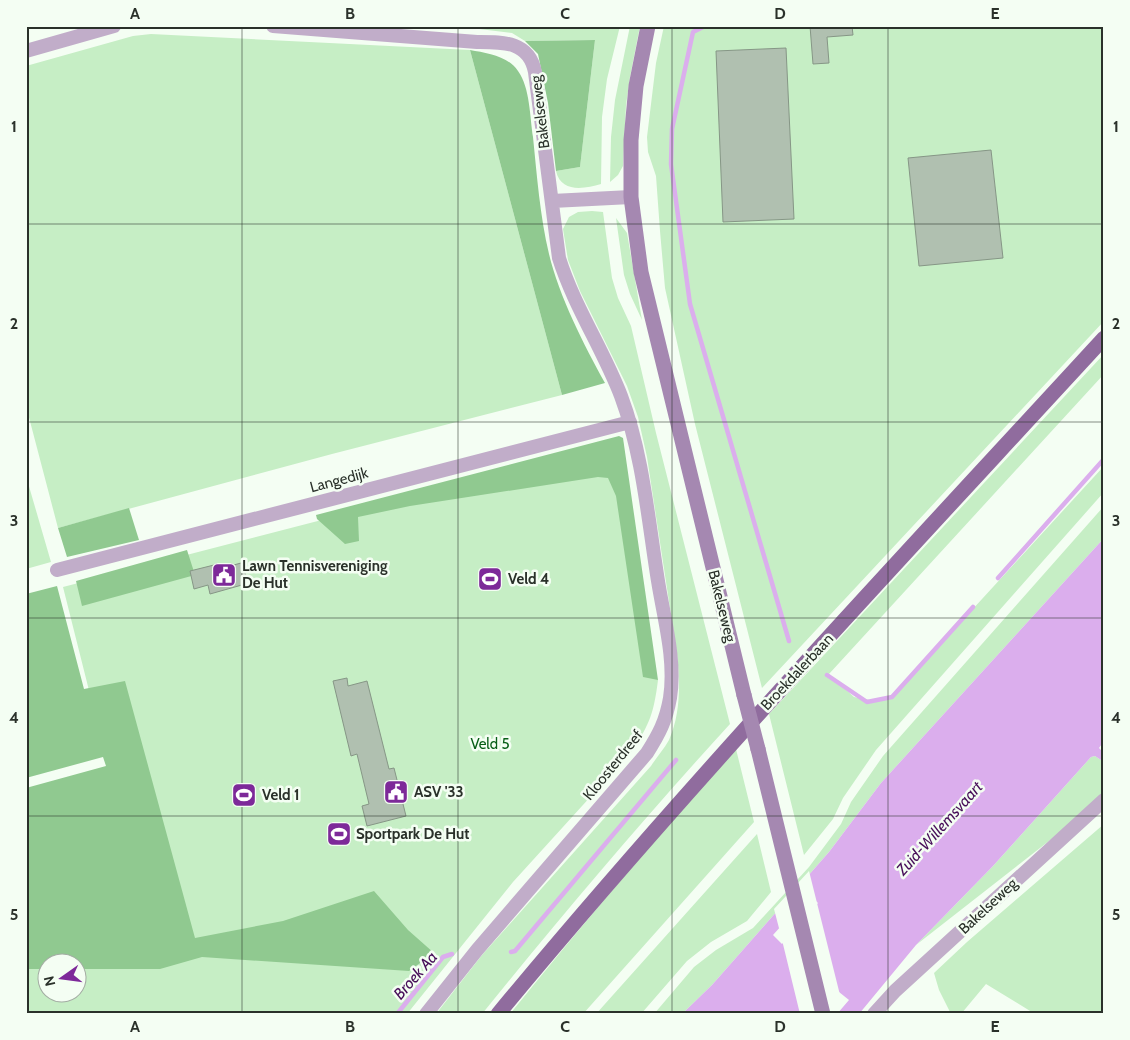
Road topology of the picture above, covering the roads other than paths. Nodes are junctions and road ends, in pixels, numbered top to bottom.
1 (114, 26) edge
2 (273, 26) edge
3 (648, 26) edge
4 (349, 29) edge
5 (26, 51) edge
6 (631, 196) junction
7 (552, 201) junction
8 (1104, 338) edge
9 (630, 422) junction
10 (57, 570) dead end
11 (1104, 800) edge
12 (426, 1014) edge
13 (498, 1014) edge
14 (823, 1014) edge
15 (874, 1014) edge

1 - 5 street
2 - 4 street, Bakelseweg
3 - 6 street, Bakelseweg
4 - 7 street, Bakelseweg
6 - 7 street
6 - 14 street, Bakelseweg, bridge
7 - 9 street, Bakelseweg
8 - 13 main road, Broekdalerbaan
9 - 10 street, Langedijk
9 - 12 street, Kloosterdreef
11 - 15 street, Bakelseweg

